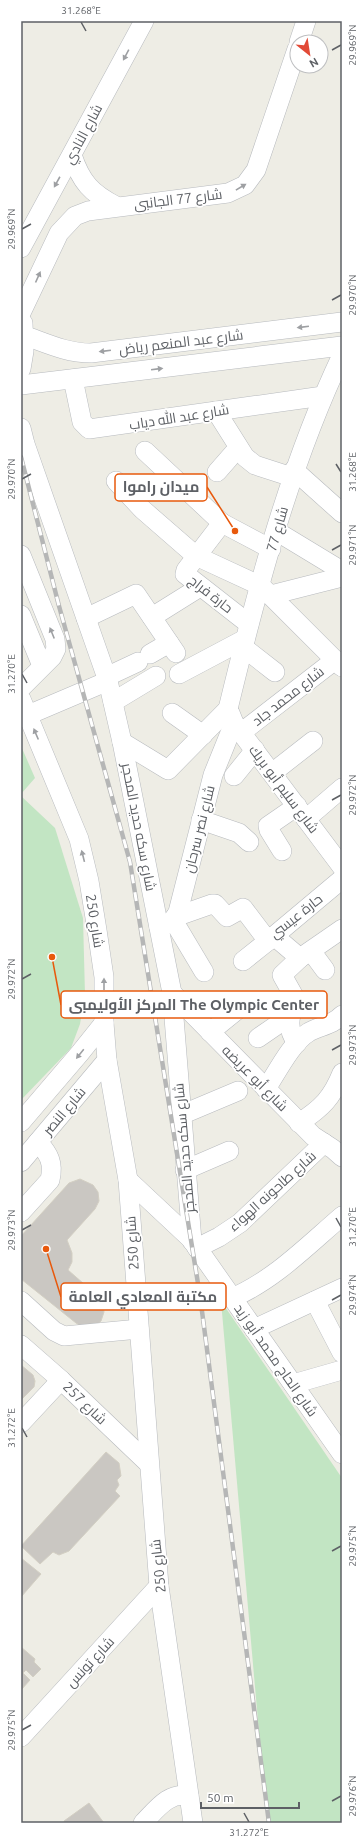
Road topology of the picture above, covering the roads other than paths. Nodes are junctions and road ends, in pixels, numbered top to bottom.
1 (144, 21) edge
2 (306, 21) edge
3 (302, 34) edge
4 (289, 73) edge
5 (72, 155) junction
6 (116, 206) junction
7 (21, 247) edge
8 (21, 312) edge
9 (342, 322) edge
10 (24, 335) junction
11 (342, 346) edge
12 (342, 355) edge
13 (21, 369) edge
14 (73, 379) junction
15 (21, 385) edge
16 (323, 396) junction
17 (216, 411) junction
18 (21, 428) edge
19 (238, 448) junction
20 (145, 451) dead end
21 (217, 472) dead end
22 (293, 474) junction
23 (116, 481) dead end
24 (342, 513) edge
25 (222, 522) junction
26 (276, 531) junction
27 (271, 549) junction
28 (21, 555) edge
29 (196, 556) junction
30 (342, 571) edge
31 (342, 577) edge
32 (200, 586) junction
33 (266, 591) junction
34 (21, 615) edge
35 (152, 617) junction
36 (86, 618) junction
37 (246, 637) junction
38 (338, 663) edge
39 (42, 666) junction
40 (275, 672) dead end
41 (179, 674) dead end
42 (156, 676) dead end
43 (107, 679) junction
44 (21, 688) edge
45 (113, 702) junction
46 (24, 707) edge
47 (172, 712) dead end
48 (235, 721) junction
49 (203, 735) junction
50 (313, 741) dead end
51 (122, 742) junction
52 (255, 750) junction
53 (272, 773) junction
54 (234, 776) dead end
55 (342, 788) edge
56 (302, 812) junction
57 (201, 820) junction
58 (249, 842) dead end
59 (282, 851) dead end
60 (342, 867) edge
61 (342, 879) edge
62 (169, 922) junction
63 (342, 929) edge
64 (271, 938) junction
65 (305, 954) junction
66 (243, 961) dead end
67 (325, 970) dead end
68 (204, 972) dead end
69 (172, 993) junction
70 (242, 1006) dead end
71 (342, 1015) edge
72 (290, 1016) junction
73 (104, 1023) junction
74 (210, 1032) junction
75 (258, 1038) dead end
76 (297, 1043) junction
77 (107, 1060) junction
78 (342, 1073) edge
79 (266, 1089) junction
80 (238, 1091) dead end
81 (181, 1115) junction
82 (21, 1122) edge
83 (299, 1122) junction
84 (38, 1142) junction
85 (334, 1146) edge
86 (230, 1151) dead end
87 (21, 1162) edge
88 (185, 1170) junction
89 (128, 1180) junction
90 (21, 1212) edge
91 (338, 1227) edge
92 (194, 1244) junction
93 (342, 1288) edge
94 (232, 1298) junction
95 (309, 1299) junction
96 (21, 1301) edge
97 (139, 1329) junction
98 (254, 1329) junction
99 (21, 1345) edge
100 (342, 1353) edge
101 (342, 1370) edge
102 (61, 1380) junction
103 (293, 1384) junction
104 (21, 1423) edge
105 (342, 1454) edge
106 (149, 1464) junction
107 (159, 1586) junction
108 (24, 1729) edge
109 (189, 1796) junction
110 (143, 1823) edge
111 (193, 1823) edge

1 -> 5 street, شارع النادي
2 - 3 street
6 -> 4 street, شارع 77 الجانبى
5 - 6 street
5 -> 7 street, شارع النادي
8 -> 6 street, شارع 77 الجانبى
8 - 10 street
9 -> 10 street, شارع عبد المنعم رياض
10 - 13 street
14 -> 11 street, شارع عبد المنعم رياض
12 - 16 street, شارع 77
14 - 15 street, شارع عبد المنعم رياض
14 - 17 street, شارع عبد الله دياب
16 - 17 street, شارع عبد الله دياب
16 - 22 street, شارع 77
17 - 19 street
18 - 36 street, شارع سكه حديد المحجر
19 - 21 street
19 - 22 street
20 - 25 street
22 - 24 street
22 - 26 street, شارع 77
23 - 29 street
25 - 27 street
25 - 29 street, حارة فراج
26 - 27 street, شارع 77
26 - 30 street
27 - 33 street, شارع 77
39 -> 28 street
29 - 32 street, حارة فراج
29 - 33 street
31 - 33 street
32 - 35 street
32 - 37 street, حارة فراج
33 - 37 street, شارع 77
33 - 38 street
34 - 39 street
35 - 36 street
35 - 43 street
36 - 43 street, شارع سكه حديد المحجر
37 - 40 street, حارة فراج
37 - 41 street
37 - 48 street, شارع 77
38 - 48 street, شارع محمد جاد
39 - 44 street
42 - 45 street
43 - 45 street, شارع سكه حديد المحجر
43 - 46 street
45 - 51 street, شارع سكه حديد المحجر
73 -> 46 street, شارع 250
47 - 49 street
48 - 49 street, شارع محمد جاد
48 - 52 street, شارع سليم أبو بريك
48 - 57 street, شارع نصر سرحان
49 - 51 street, شارع محمد جاد
50 - 53 street
51 - 62 street, شارع سكه حديد المحجر
52 - 53 street, شارع سليم أبو بريك
52 - 54 street
53 - 56 street, شارع سليم أبو بريك
55 - 56 street
56 - 59 street
56 - 60 street, شارع سليم أبو بريك
57 - 58 street
57 - 62 street, شارع نصر سرحان
61 - 64 street, حارة عيسي
62 - 64 street, حارة عيسي
62 - 68 street
62 - 69 street, شارع سكه حديد المحجر
63 - 65 street
64 - 65 street
64 - 66 street
65 - 67 street
65 - 72 street
69 - 74 street, شارع أبو عريضه
69 - 81 street, شارع سكه حديد المحجر
70 - 74 street
71 - 76 street
72 - 75 street
72 - 76 street
73 - 77 street, شارع 250
73 -> 82 street, شارع النصر
74 - 79 street, شارع أبو عريضه
76 - 79 street
77 - 84 street, شارع النصر
77 - 89 street, شارع 250
78 - 83 street
79 - 83 street, شارع أبو عريضه
80 - 81 street
81 - 88 street, شارع سكه حديد المحجر
83 - 85 street, شارع أبو عريضه
84 - 87 street, شارع النصر
84 - 90 street
85 - 92 street, شارع طاحونه الهواء
86 - 88 street
88 - 92 street, شارع سكه حديد المحجر
89 - 92 street, شارع الحاج محمد أبو زيد
89 - 97 street, شارع 250
91 - 94 street
92 - 94 street, شارع الحاج محمد أبو زيد
93 - 95 street
94 - 98 street, شارع الحاج محمد أبو زيد
95 - 98 street
95 - 100 street
96 - 97 street
97 - 106 street, شارع 250
98 - 103 street, شارع الحاج محمد أبو زيد
99 - 102 street, شارع 257
101 - 103 street
102 - 104 street
102 - 106 street, شارع 257
103 - 105 street, شارع الحاج محمد أبو زيد
106 - 107 street, شارع 250
107 - 108 street, شارع تونس
107 - 109 street, شارع 250
109 - 110 street
109 - 111 street, شارع 250

